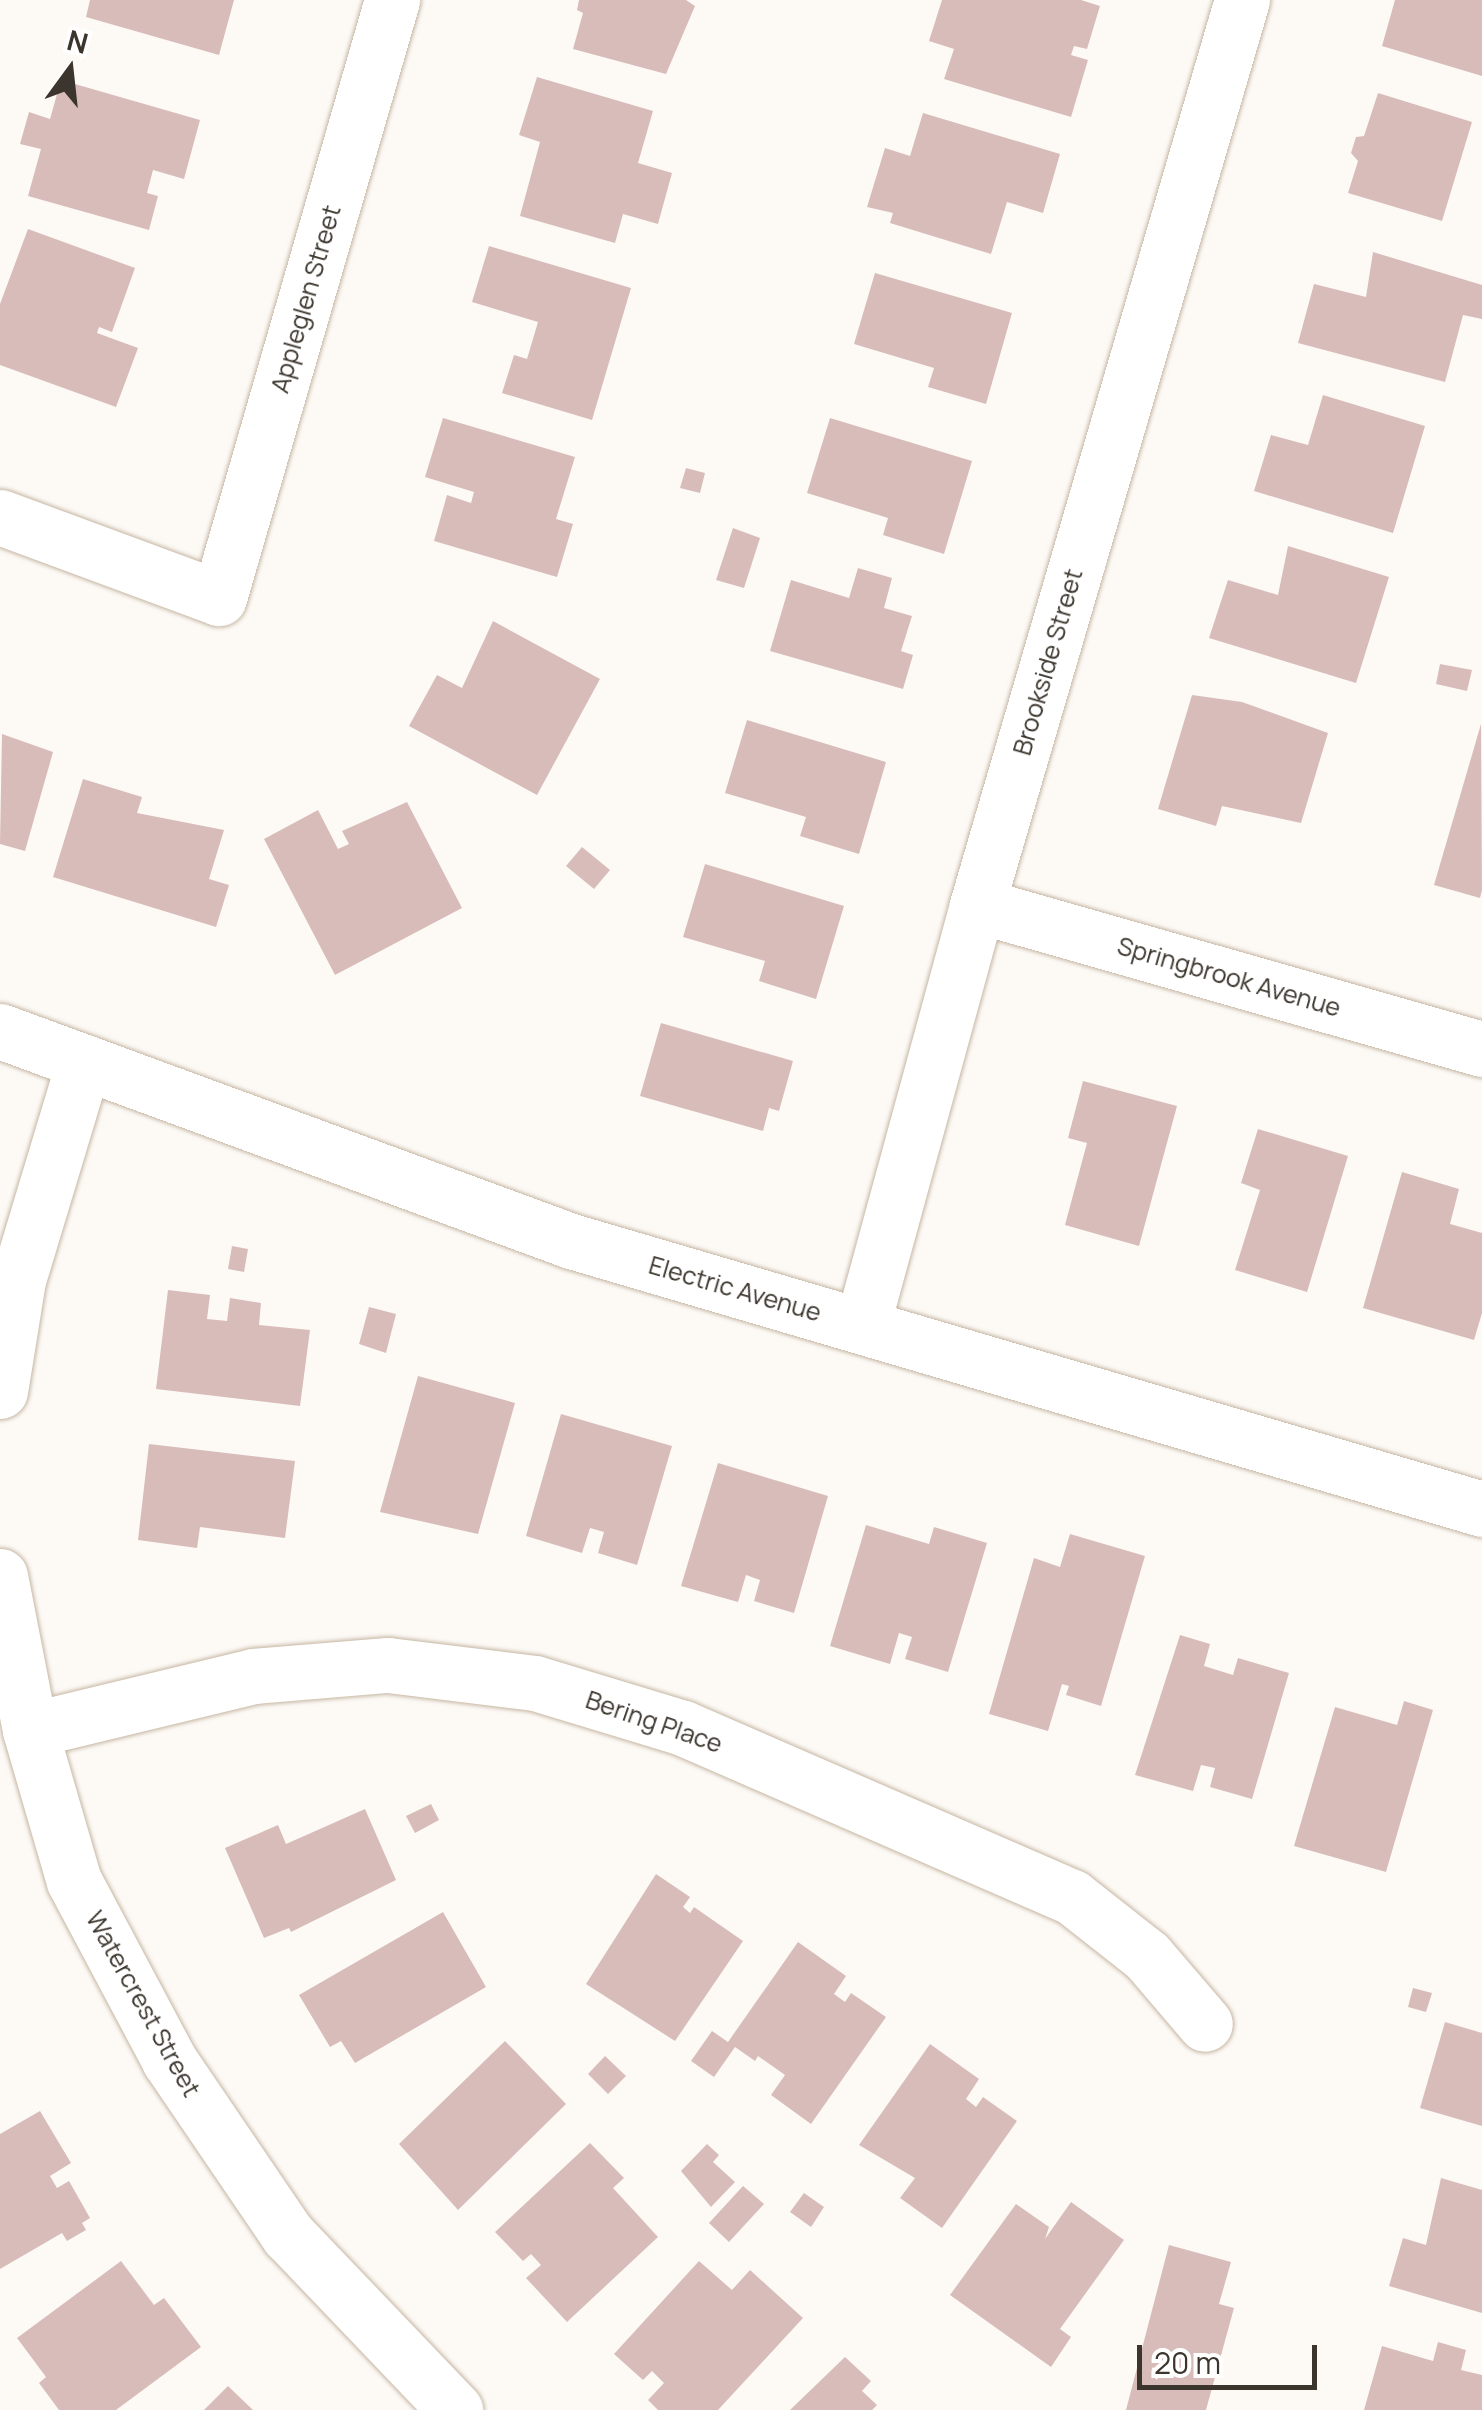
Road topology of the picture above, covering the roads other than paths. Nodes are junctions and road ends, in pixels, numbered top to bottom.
1 (392, 0) edge
2 (1242, 0) edge
3 (0, 517) edge
4 (977, 905) junction
5 (0, 1030) edge
6 (1482, 1049) edge
7 (84, 1062) junction
8 (862, 1326) junction
9 (0, 1391) edge
10 (1482, 1509) edge
11 (0, 1576) edge
12 (30, 1730) junction
13 (1205, 2024) dead end
14 (454, 2410) edge

1 - 3 street, Appleglen Street
2 - 4 street, Brookside Street
4 - 6 street, Springbrook Avenue
4 - 8 street, Brookside Street
5 - 7 street, Electric Avenue
7 - 8 street, Electric Avenue
7 - 9 street
8 - 10 street, Electric Avenue
11 - 12 street, Watercrest Street
12 - 13 street, Bering Place
12 - 14 street, Watercrest Street

